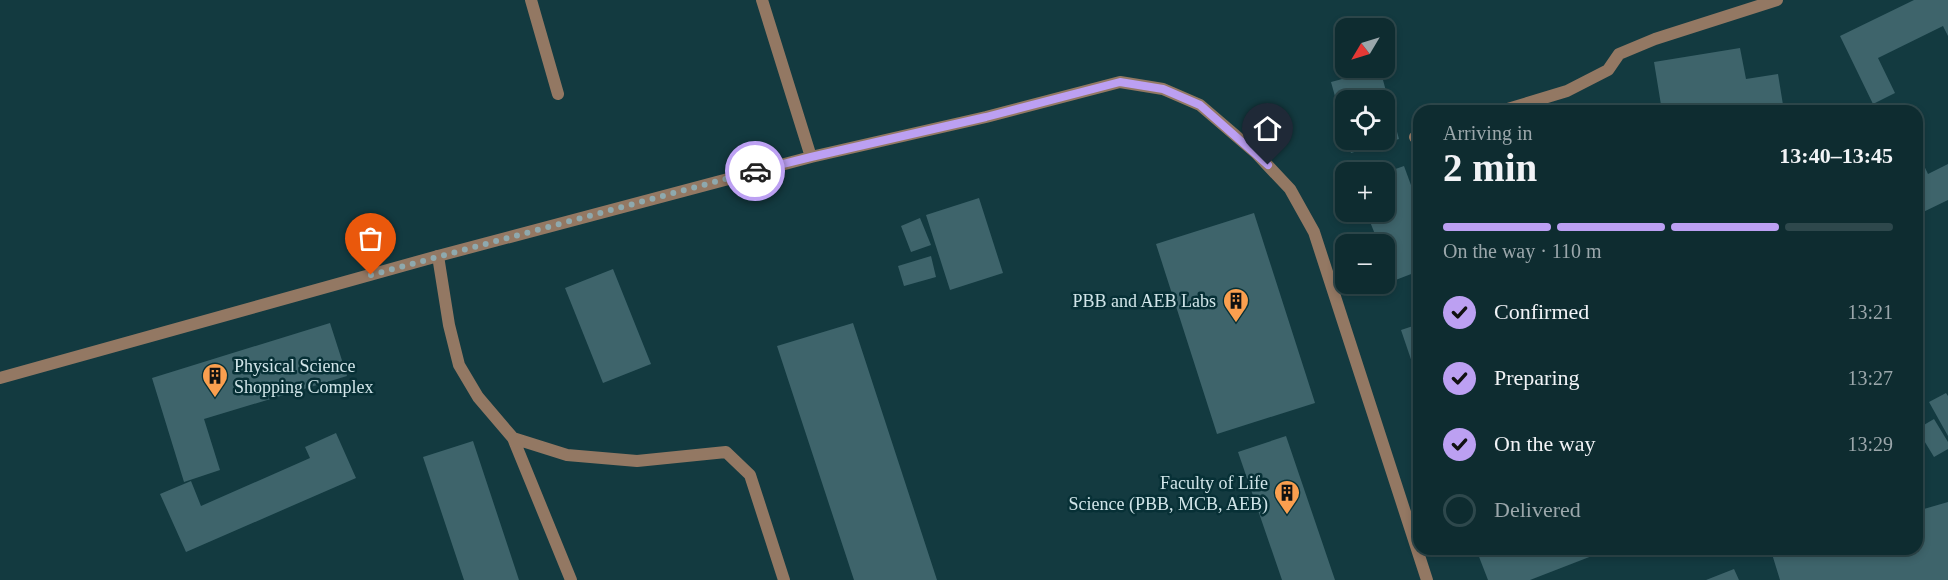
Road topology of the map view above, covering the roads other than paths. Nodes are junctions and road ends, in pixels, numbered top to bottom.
1 (531, 0) edge
2 (762, 0) edge
3 (1777, 0) edge
4 (558, 94) dead end
5 (1521, 105) edge
6 (811, 157) junction
7 (438, 256) junction
8 (0, 378) edge
9 (513, 438) junction
10 (1413, 537) edge
11 (1419, 555) edge
12 (571, 580) edge
13 (784, 580) edge
14 (1427, 580) edge

1 - 4 street
2 - 6 street
3 - 5 street
6 - 7 street
6 - 10 street
7 - 8 street
7 - 9 street
9 - 12 street
9 - 13 street
11 - 14 street

